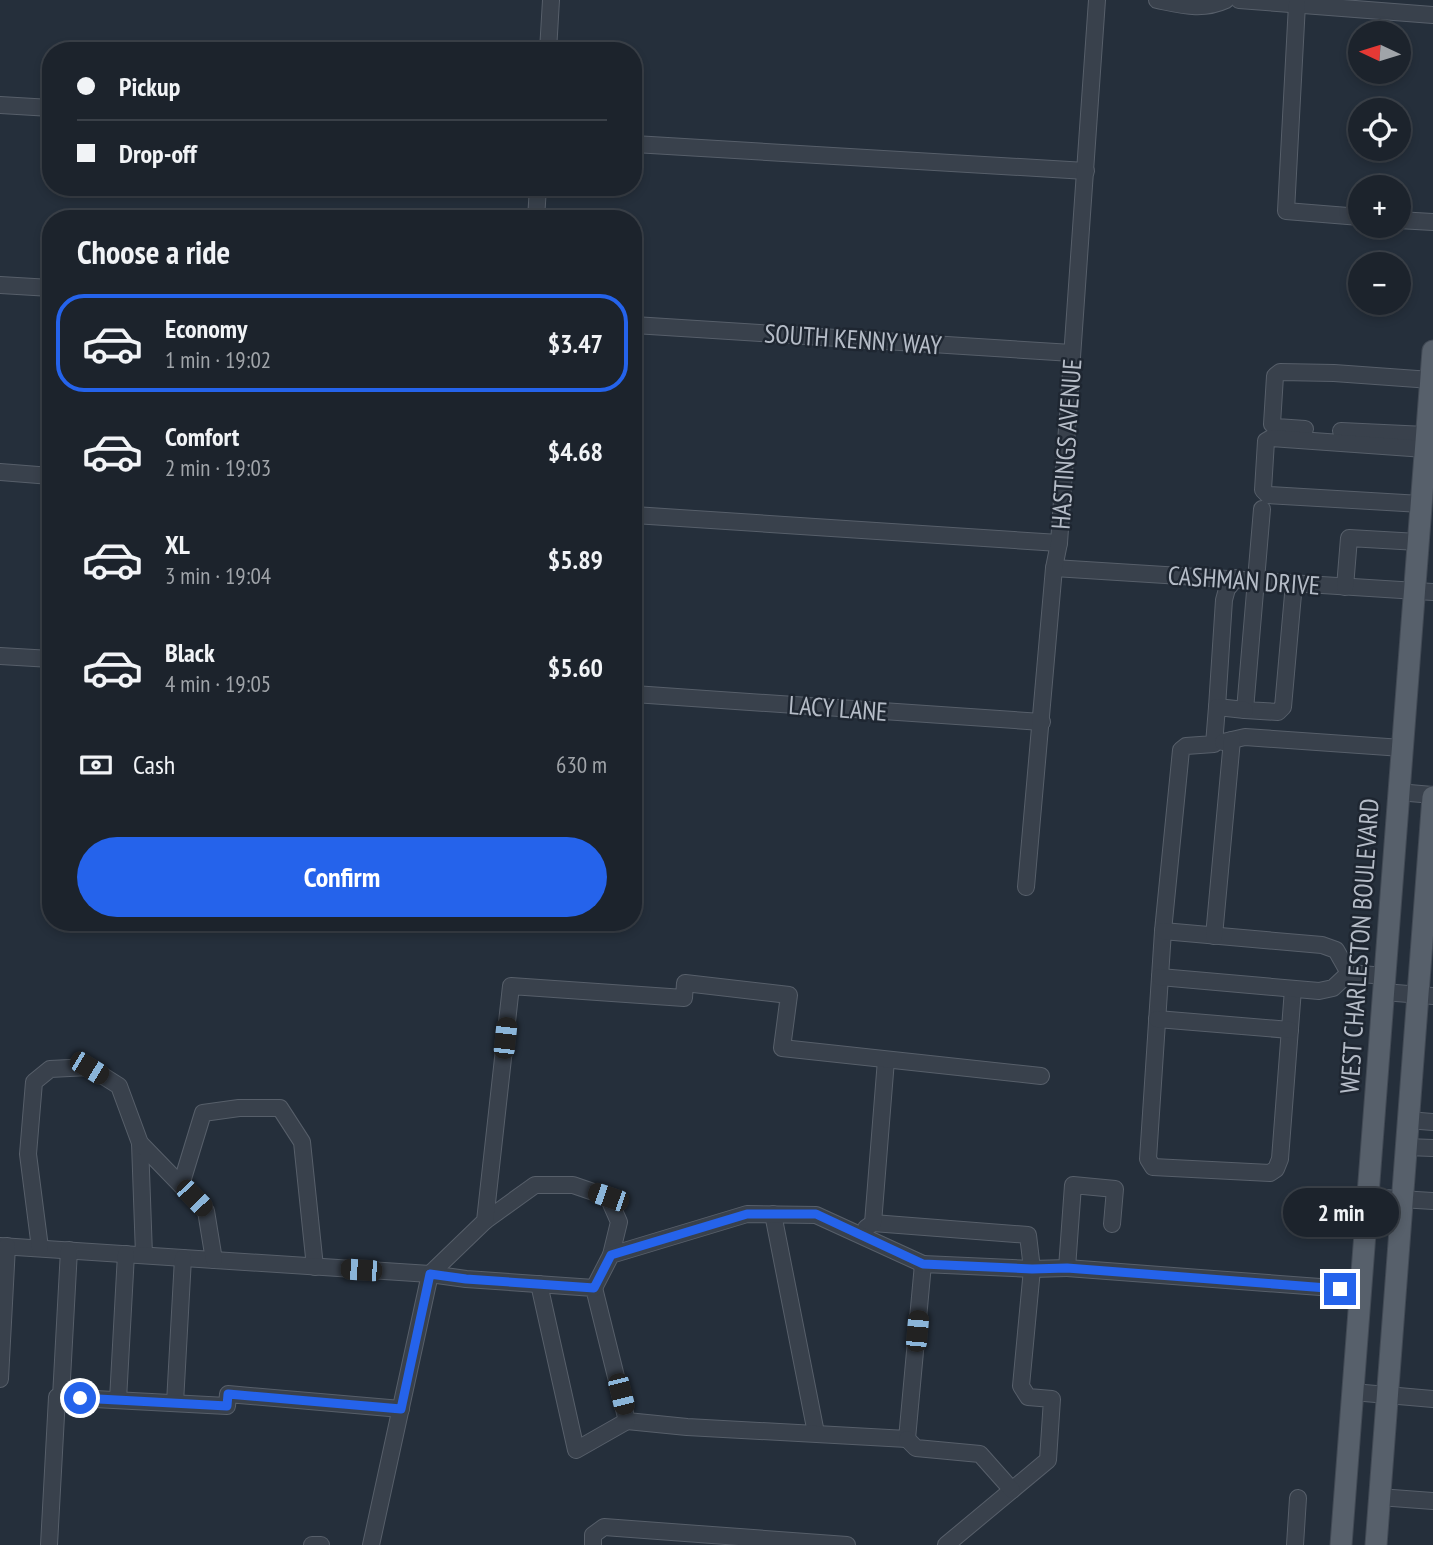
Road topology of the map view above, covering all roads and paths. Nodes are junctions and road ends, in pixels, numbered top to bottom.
1 (551, 0) edge
2 (1097, 0) edge
3 (1157, 0) edge
4 (1226, 0) edge
5 (1239, 0) edge
6 (1276, 1) edge
7 (1186, 3) edge
8 (1320, 3) edge
9 (1297, 4) junction
10 (1433, 15) edge
11 (549, 42) edge
12 (0, 105) edge
13 (42, 107) edge
14 (642, 144) edge
15 (1086, 171) junction
16 (1348, 215) edge
17 (1411, 221) edge
18 (1433, 222) edge
19 (0, 285) edge
20 (42, 287) edge
21 (642, 326) edge
22 (1433, 351) edge
23 (1072, 353) junction
24 (1431, 380) junction
25 (1426, 442) junction
26 (0, 472) edge
27 (42, 475) edge
28 (1421, 504) junction
29 (1262, 509) dead end
30 (642, 516) edge
31 (1418, 542) junction
32 (1059, 543) junction
33 (1054, 568) junction
34 (1236, 578) junction
35 (1256, 580) junction
36 (1294, 583) junction
37 (1345, 586) junction
38 (1423, 592) edge
39 (0, 656) edge
40 (42, 658) edge
41 (642, 695) edge
42 (1217, 707) junction
43 (1245, 710) junction
44 (1042, 722) junction
45 (1232, 740) junction
46 (1214, 744) junction
47 (1402, 748) junction
48 (1398, 792) junction
49 (1433, 796) edge
50 (1026, 887) dead end
51 (1163, 931) junction
52 (1214, 936) junction
53 (1349, 973) junction
54 (1160, 977) junction
55 (1384, 984) junction
56 (1293, 989) junction
57 (1425, 996) edge
58 (1157, 1019) junction
59 (1290, 1030) junction
60 (886, 1060) junction
61 (1041, 1076) dead end
62 (1408, 1120) junction
63 (1433, 1122) edge
64 (140, 1143) junction
65 (1406, 1147) junction
66 (1433, 1148) edge
67 (181, 1185) junction
68 (1368, 1197) junction
69 (1402, 1200) junction
70 (1433, 1202) edge
71 (773, 1214) junction
72 (485, 1222) junction
73 (873, 1223) junction
74 (1112, 1223) dead end
75 (858, 1234) junction
76 (3, 1246) edge
77 (40, 1248) junction
78 (69, 1250) junction
79 (125, 1254) junction
80 (144, 1255) junction
81 (611, 1255) junction
82 (183, 1258) junction
83 (214, 1260) junction
84 (923, 1264) junction
85 (314, 1266) junction
86 (1067, 1268) junction
87 (1032, 1269) junction
88 (430, 1274) junction
89 (540, 1284) junction
90 (594, 1288) junction
91 (1360, 1290) junction
92 (0, 1380) edge
93 (1353, 1392) junction
94 (1387, 1395) junction
95 (61, 1397) junction
96 (1433, 1399) edge
97 (118, 1400) junction
98 (174, 1403) junction
99 (401, 1409) junction
100 (627, 1421) junction
101 (816, 1433) junction
102 (907, 1439) junction
103 (1012, 1490) junction
104 (1380, 1497) junction
105 (1298, 1498) dead end
106 (1433, 1501) edge
107 (48, 1545) edge
108 (313, 1545) edge
109 (321, 1545) edge
110 (371, 1545) edge
111 (593, 1545) edge
112 (847, 1545) edge
113 (946, 1545) edge
114 (1295, 1545) edge
115 (1341, 1545) edge
116 (1376, 1545) edge

1 - 11 street
2 - 15 street, HASTINGS AVENUE
3 - 7 street
4 - 7 street
5 - 6 street
6 - 9 street
8 - 9 street
8 - 10 street
9 - 16 street
12 - 13 street
14 - 15 street
15 - 23 street, HASTINGS AVENUE
17 - 18 street
19 - 20 street
21 - 23 street, SOUTH KENNY WAY
22 - 24 main road, WEST CHARLESTON BOULEVARD
23 - 32 street, HASTINGS AVENUE
24 - 25 main road, WEST CHARLESTON BOULEVARD
24 - 25 street
25 - 28 main road, WEST CHARLESTON BOULEVARD
25 - 28 street
26 - 27 street
28 - 31 main road, WEST CHARLESTON BOULEVARD
29 - 35 street
30 - 32 street
31 - 37 street
31 - 38 main road, WEST CHARLESTON BOULEVARD
32 - 33 street, HASTINGS AVENUE
33 - 34 street, CASHMAN DRIVE
33 - 44 street, HASTINGS AVENUE
34 - 35 street, CASHMAN DRIVE
34 - 42 street
35 - 36 street, CASHMAN DRIVE
35 - 43 street
36 - 37 street, CASHMAN DRIVE
36 - 43 street
37 - 38 street, CASHMAN DRIVE
38 - 47 main road, WEST CHARLESTON BOULEVARD
39 - 40 street
41 - 44 street, LACY LANE
42 - 43 street
42 - 46 street
44 - 50 street, HASTINGS AVENUE
45 - 46 street
45 - 47 street
45 - 52 street
46 - 51 street
47 - 48 main road, WEST CHARLESTON BOULEVARD
48 - 49 street
48 - 55 main road, WEST CHARLESTON BOULEVARD
49 - 57 main road
51 - 52 street
51 - 54 street
52 - 53 street
53 - 55 street
53 - 56 street
54 - 56 street
54 - 58 street
55 - 57 street
55 - 68 main road, WEST CHARLESTON BOULEVARD
56 - 59 street
57 - 62 main road
58 - 59 street
58 - 59 street
60 - 61 street
60 - 72 street
60 - 73 street
62 - 63 street
62 - 65 main road
64 - 67 street
64 - 77 street
64 - 80 street
65 - 66 street
65 - 69 main road
67 - 83 street
67 - 85 street
68 - 69 street
68 - 91 main road, WEST CHARLESTON BOULEVARD
69 - 70 street
69 - 94 main road
71 - 75 street
71 - 81 street
71 - 101 street
72 - 81 street
72 - 88 street
73 - 75 street
73 - 87 street
74 - 86 street
75 - 84 street
76 - 77 street
76 - 92 street
77 - 78 street
78 - 79 street
78 - 95 street
79 - 80 street
79 - 97 street
80 - 82 street
81 - 90 street
82 - 83 street
82 - 98 street
83 - 85 street
84 - 87 street
84 - 102 street
85 - 88 street
86 - 87 street
86 - 91 street
87 - 103 street
88 - 89 street
88 - 99 street
89 - 90 street
89 - 100 street
90 - 100 street
91 - 93 main road, WEST CHARLESTON BOULEVARD
93 - 94 street
93 - 115 main road, WEST CHARLESTON BOULEVARD
94 - 96 street
94 - 104 main road
95 - 97 street
95 - 107 street
97 - 98 street
98 - 99 street
99 - 110 street
100 - 101 street
101 - 102 street
102 - 103 street
103 - 113 street
104 - 106 street
104 - 116 main road
105 - 114 street
108 - 109 street
111 - 112 street

